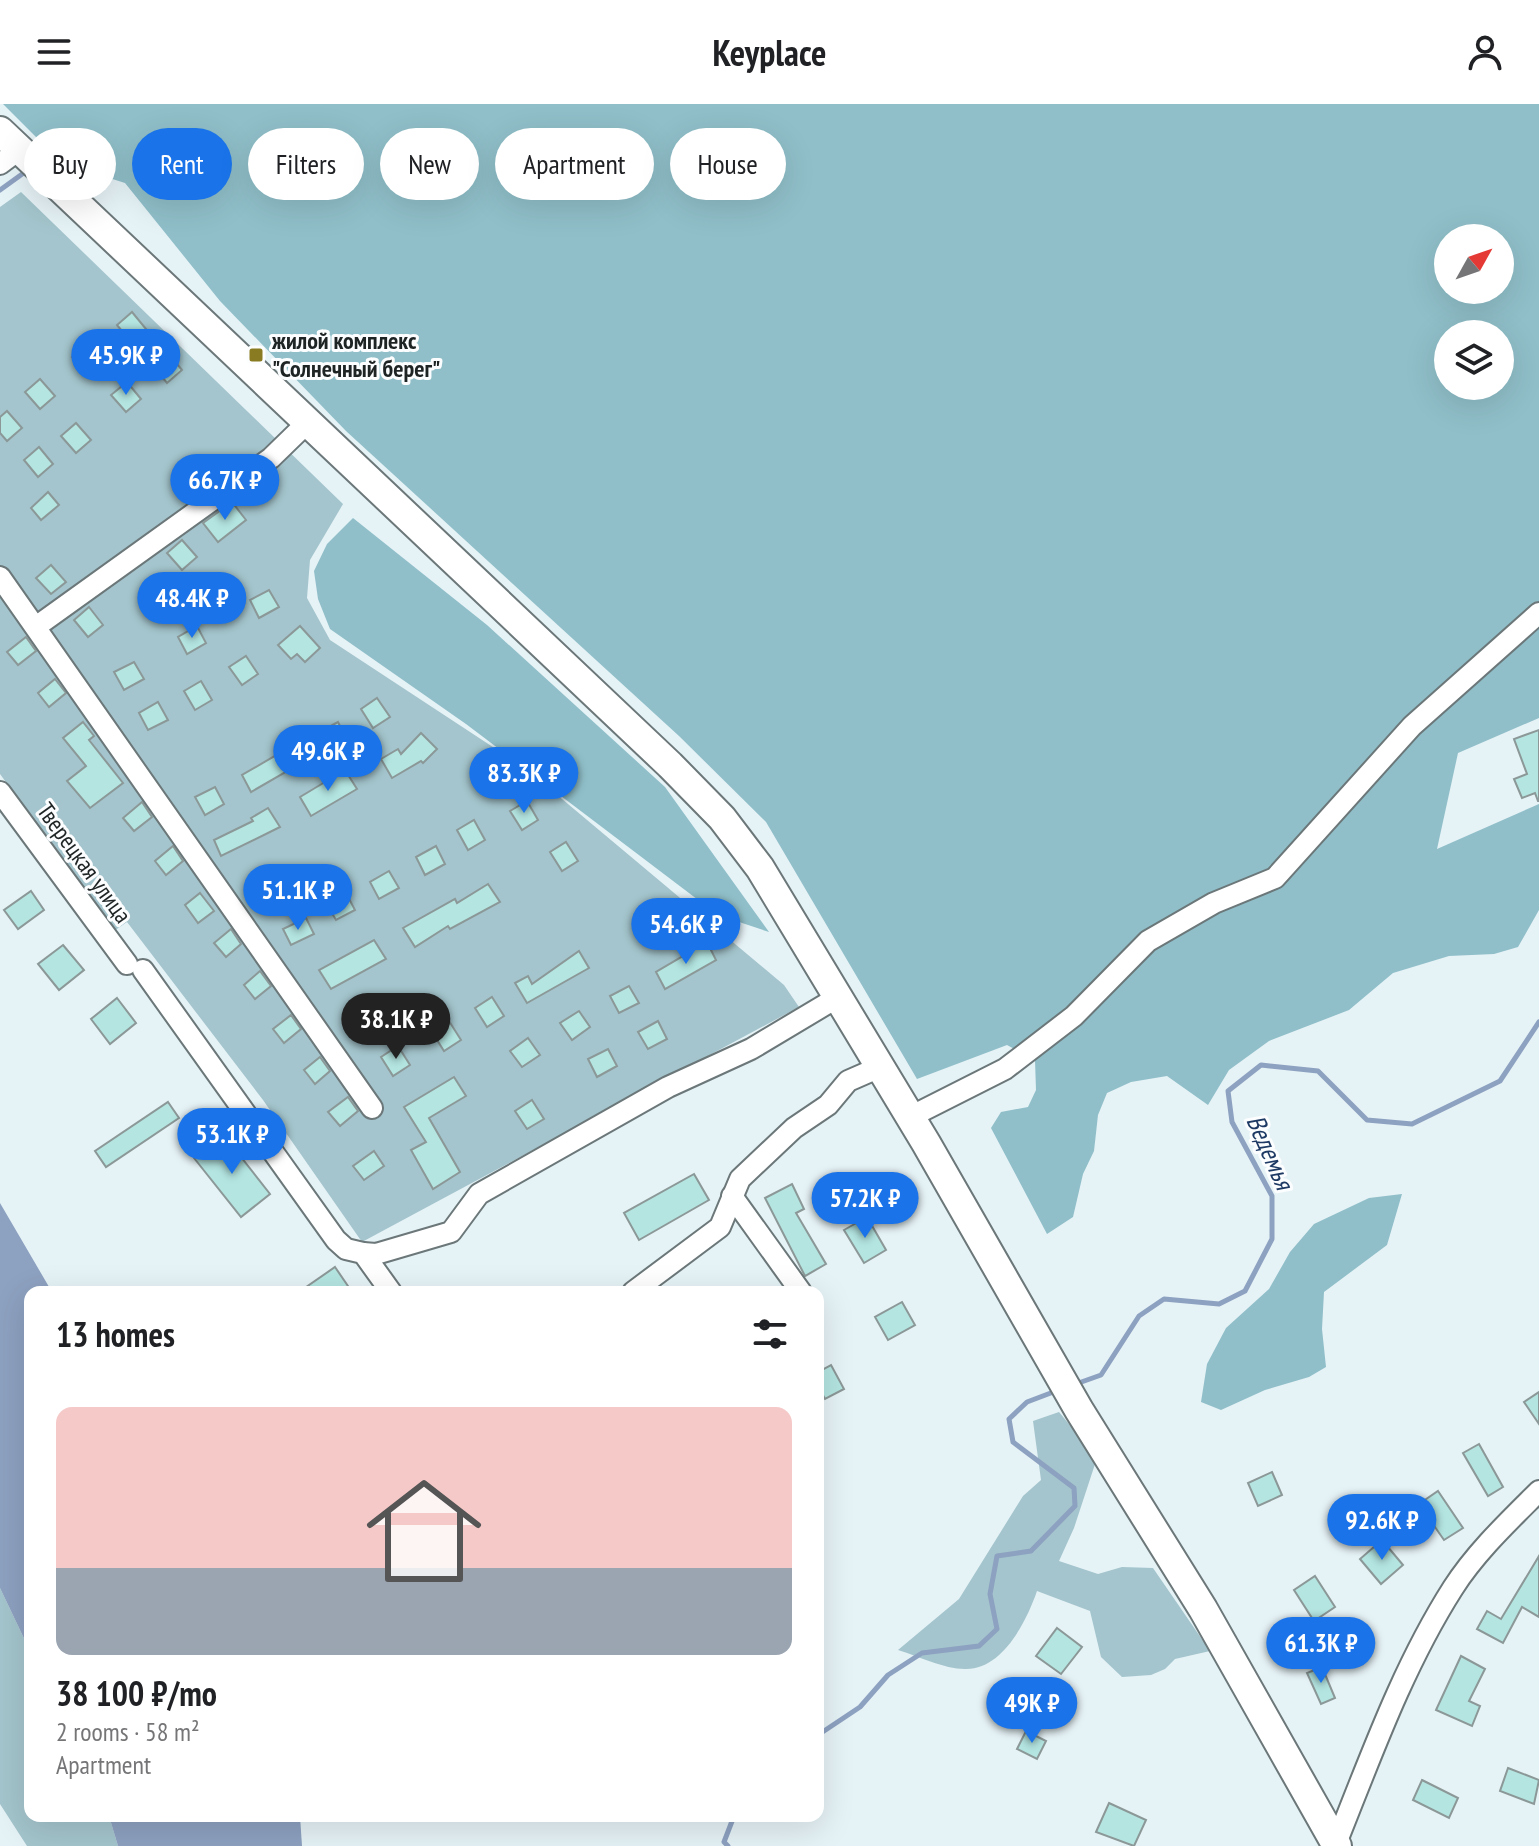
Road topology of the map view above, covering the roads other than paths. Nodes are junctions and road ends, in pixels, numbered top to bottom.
1 (7, 148) edge
2 (307, 423) junction
3 (0, 577) edge
4 (1539, 613) edge
5 (37, 626) junction
6 (0, 792) edge
7 (838, 997) junction
8 (880, 1067) junction
9 (372, 1108) dead end
10 (910, 1117) junction
11 (732, 1196) junction
12 (363, 1253) junction
13 (387, 1286) edge
14 (641, 1286) edge
15 (797, 1286) edge
16 (1539, 1491) edge
17 (1336, 1845) edge

1 - 2 main road
2 - 5 street
2 - 7 main road
3 - 5 street
4 - 10 street
5 - 9 street
6 - 12 street, Тверецкая улица
7 - 8 main road
7 - 12 street
8 - 10 main road
8 - 11 street
10 - 17 main road
11 - 14 street
11 - 15 street
12 - 13 street, Тверецкая улица
16 - 17 street

